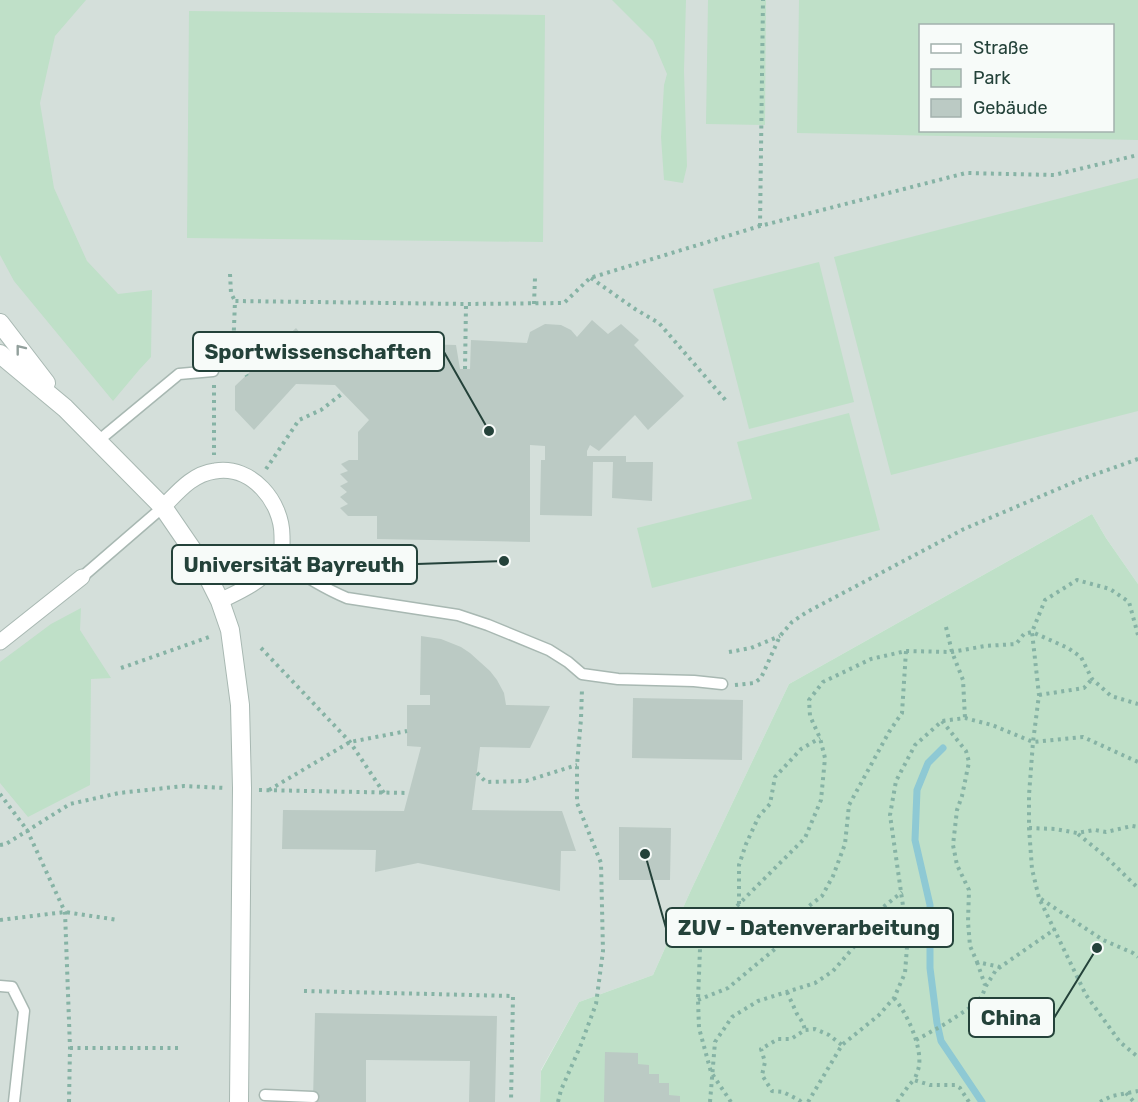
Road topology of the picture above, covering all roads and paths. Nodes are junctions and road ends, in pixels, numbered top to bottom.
1 (763, 0) edge
2 (1138, 155) edge
3 (760, 226) junction
4 (230, 274) dead end
5 (535, 278) dead end
6 (590, 278) junction
7 (235, 301) junction
8 (466, 304) junction
9 (534, 304) junction
10 (0, 323) edge
11 (233, 353) junction
12 (0, 354) edge
13 (465, 369) dead end
14 (213, 370) junction
15 (247, 376) dead end
16 (343, 393) dead end
17 (728, 403) dead end
18 (65, 408) junction
19 (98, 441) junction
20 (1138, 459) edge
21 (214, 471) junction
22 (257, 483) junction
23 (163, 507) junction
24 (280, 559) junction
25 (82, 577) joint
26 (220, 601) junction
27 (946, 627) dead end
28 (230, 630) junction
29 (1032, 632) junction
30 (1138, 635) edge
31 (780, 636) junction
32 (0, 642) edge
33 (261, 648) dead end
34 (906, 651) junction
35 (729, 652) dead end
36 (952, 652) junction
37 (121, 668) dead end
38 (582, 674) junction
39 (1092, 679) junction
40 (722, 684) joint
41 (1039, 695) junction
42 (1138, 704) edge
43 (965, 718) junction
44 (942, 721) junction
45 (407, 731) dead end
46 (820, 738) junction
47 (350, 742) junction
48 (1033, 742) junction
49 (1138, 762) edge
50 (577, 765) junction
51 (477, 773) dead end
52 (242, 788) junction
53 (268, 790) junction
54 (384, 793) junction
55 (0, 794) edge
56 (408, 794) dead end
57 (1138, 827) edge
58 (1029, 828) junction
59 (27, 830) junction
60 (1077, 833) junction
61 (0, 845) edge
62 (1138, 888) edge
63 (902, 892) junction
64 (1039, 898) junction
65 (739, 904) junction
66 (65, 912) junction
67 (0, 920) edge
68 (118, 920) dead end
69 (1055, 929) junction
70 (1138, 957) edge
71 (976, 962) junction
72 (1000, 967) junction
73 (0, 986) edge
74 (986, 986) junction
75 (304, 991) dead end
76 (787, 992) junction
77 (894, 998) junction
78 (698, 1000) junction
79 (805, 1030) junction
80 (916, 1041) junction
81 (842, 1045) junction
82 (70, 1048) junction
83 (180, 1048) dead end
84 (1138, 1057) edge
85 (711, 1072) junction
86 (914, 1080) junction
87 (1138, 1091) edge
88 (1125, 1093) junction
89 (265, 1095) dead end
90 (313, 1098) dead end
91 (14, 1102) edge
92 (69, 1102) edge
93 (239, 1102) edge
94 (511, 1102) edge
95 (558, 1102) edge
96 (710, 1102) edge
97 (731, 1102) edge
98 (801, 1102) edge
99 (808, 1102) edge
100 (897, 1102) edge
101 (969, 1102) edge
102 (1100, 1102) edge
103 (1134, 1102) edge

1 - 3 path
2 - 3 path
3 - 6 path
4 - 7 path
5 - 9 path
6 - 9 path
6 - 17 path
7 - 8 path
7 - 11 path
8 - 9 path
8 - 13 path
18 -> 10 street
11 - 14 path
11 - 15 path
12 - 18 street
14 - 19 lane
14 - 21 path
16 - 22 path
18 - 19 street
19 - 23 street
20 - 31 path
21 - 22 street
21 - 23 street
22 - 24 street
23 - 25 lane
23 - 26 street
24 - 26 street
24 - 38 lane
25 - 32 street
26 - 28 street
27 - 36 path
28 - 37 path
28 - 52 street
29 - 30 path
29 - 36 path
29 - 39 path
29 - 41 path
31 - 35 path
31 - 40 path
33 - 47 path
34 - 36 path
34 - 46 path
34 - 78 path
36 - 43 path
38 - 40 lane
38 - 50 path
39 - 41 path
39 - 42 path
41 - 48 path
43 - 44 path
43 - 48 path
44 - 63 path
44 - 71 path
45 - 47 path
46 - 65 path
46 - 65 path
47 - 53 path
47 - 54 path
48 - 49 path
48 - 58 path
50 - 51 path
50 - 95 path
52 - 53 path
52 - 59 path
52 - 93 street
53 - 54 path
54 - 56 path
55 - 59 path
57 - 60 path
58 - 60 path
58 - 64 path
59 - 61 path
59 - 66 path
60 - 62 path
63 - 76 path
63 - 77 path
64 - 69 path
64 - 70 path
65 - 78 path
66 - 67 path
66 - 68 path
66 - 82 path
69 - 72 path
69 - 84 path
71 - 72 path
71 - 74 path
72 - 74 path
73 - 91 lane
74 - 80 path
75 - 94 path
76 - 79 path
76 - 85 path
77 - 80 path
77 - 81 path
78 - 85 path
79 - 81 path
79 - 98 path
80 - 86 path
81 - 99 path
82 - 83 path
82 - 92 path
85 - 96 path
85 - 97 path
86 - 100 path
86 - 101 path
87 - 88 path
88 - 102 path
88 - 103 path
89 - 90 lane

